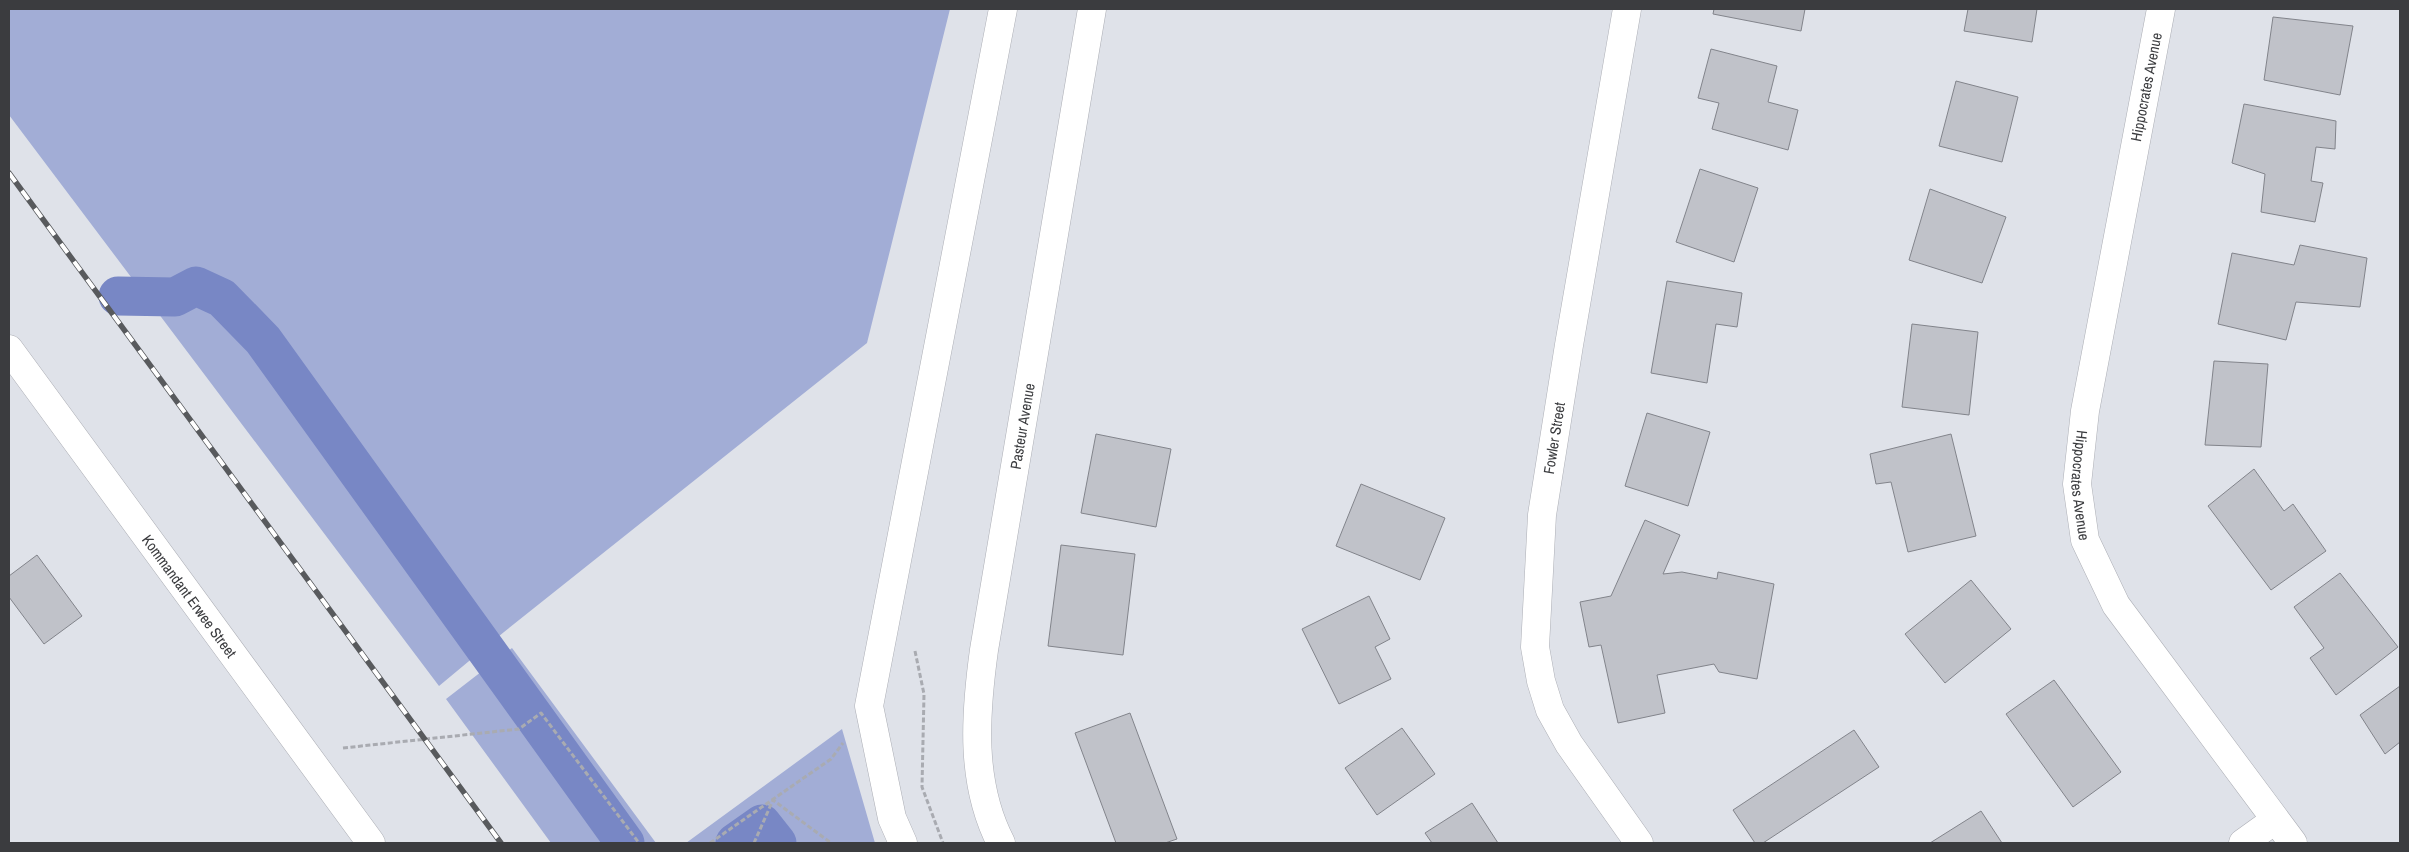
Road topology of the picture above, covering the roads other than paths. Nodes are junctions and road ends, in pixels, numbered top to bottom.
1 (1003, 9) edge
2 (1092, 9) edge
3 (1627, 9) edge
4 (2161, 9) edge
5 (9, 349) edge
6 (2275, 820) junction
7 (371, 843) edge
8 (903, 843) edge
9 (1001, 843) edge
10 (1639, 843) edge
11 (2243, 843) edge
12 (2293, 843) edge

1 - 8 street
2 - 9 street, Pasteur Avenue
3 - 10 street, Fowler Street
4 - 6 street, Hippocrates Avenue
5 - 7 street, Kommandant Erwee Street
6 - 11 street
6 - 12 street, Hippocrates Avenue

